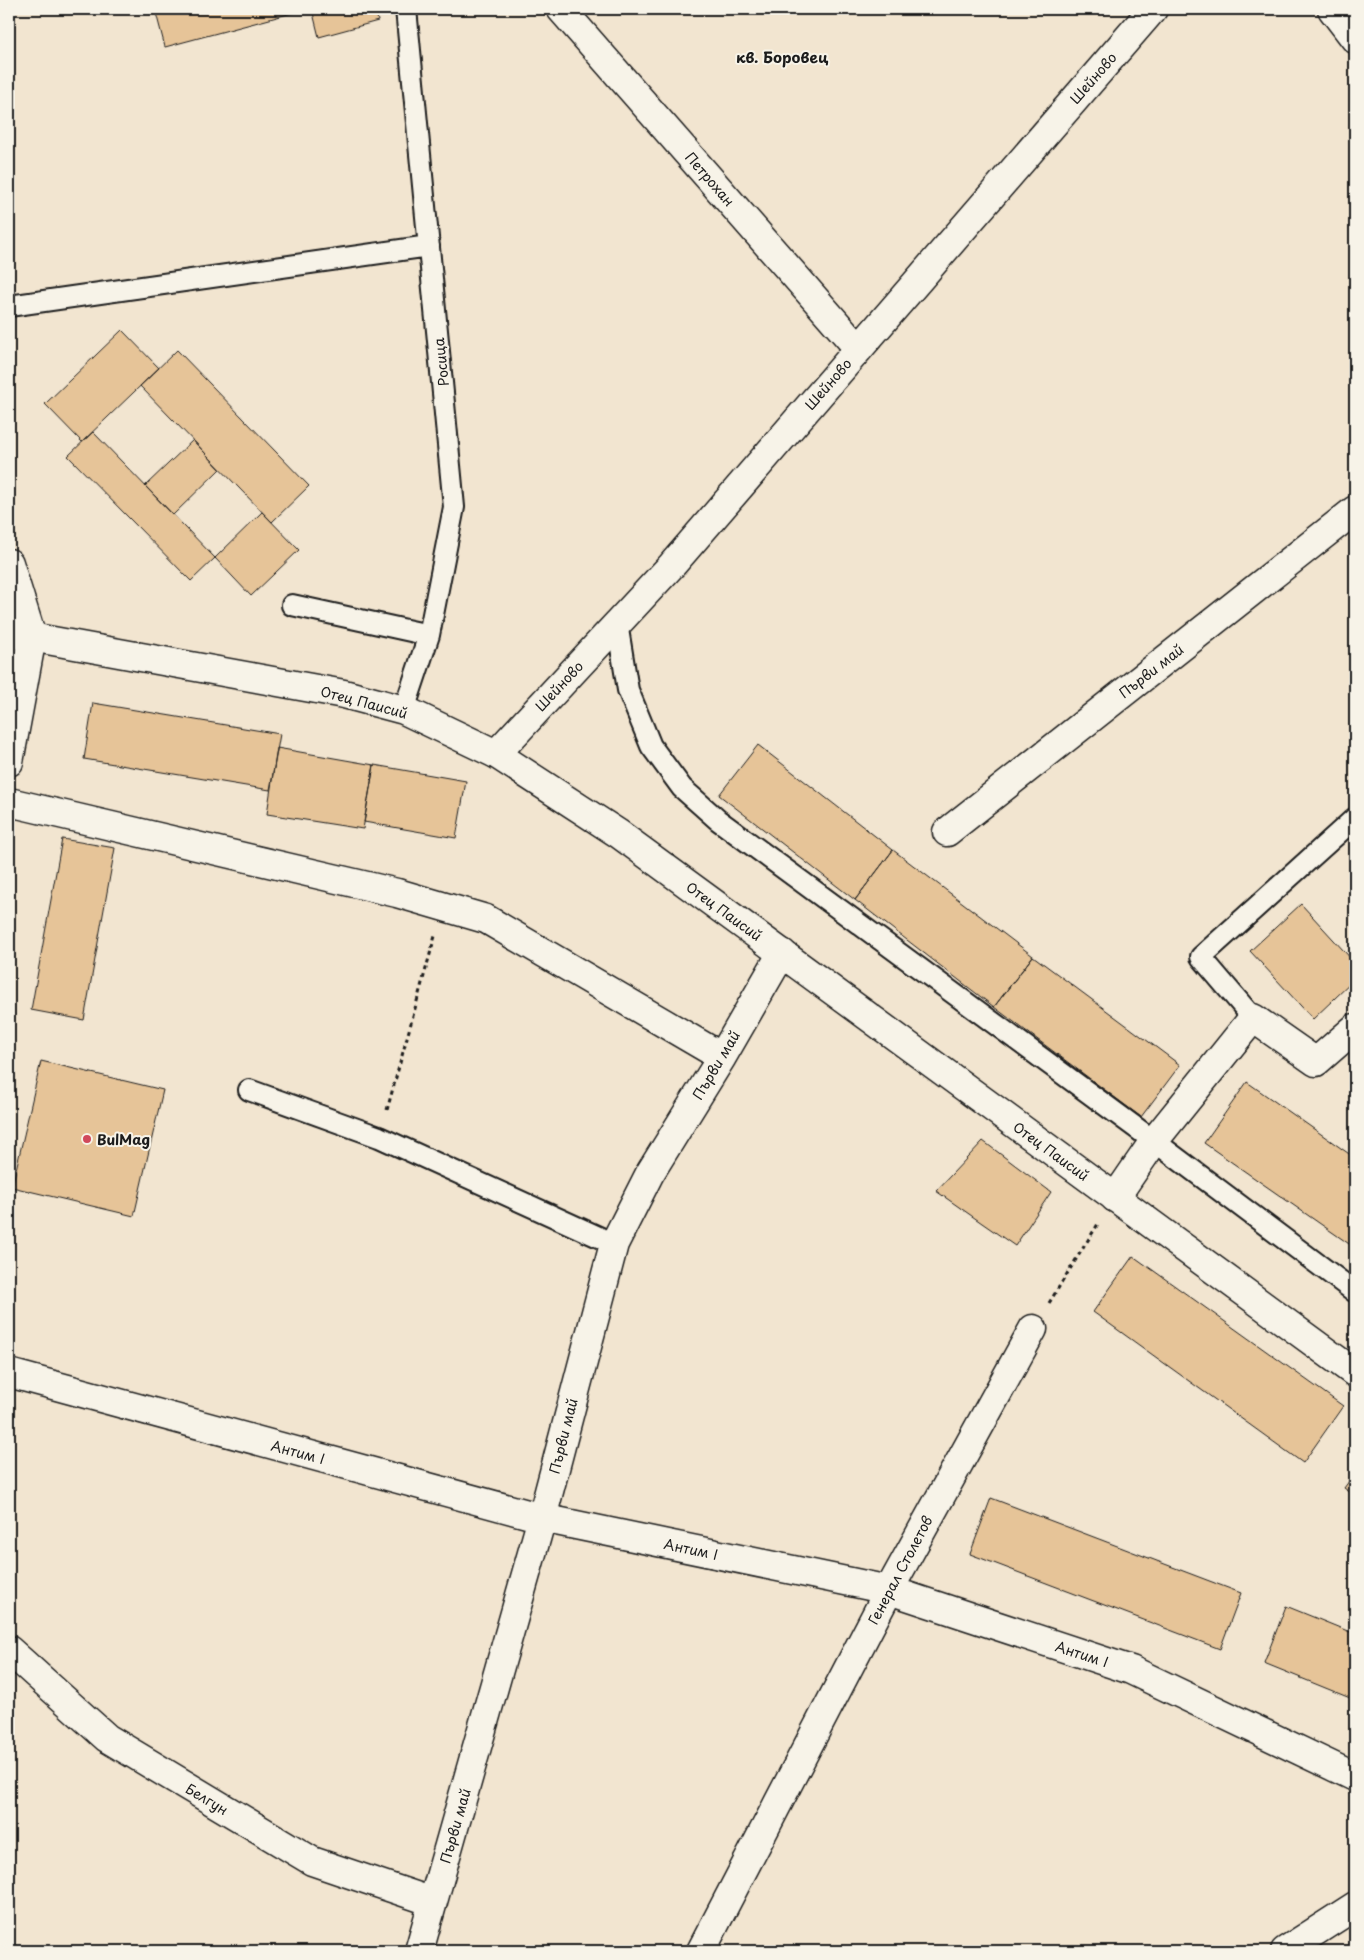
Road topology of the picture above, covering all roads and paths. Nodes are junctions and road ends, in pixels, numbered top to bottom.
1 (406, 9) edge
2 (561, 9) edge
3 (1154, 9) edge
4 (1332, 9) edge
5 (1355, 39) edge
6 (429, 246) junction
7 (9, 306) edge
8 (859, 349) junction
9 (1355, 510) edge
10 (9, 563) edge
11 (292, 605) dead end
12 (617, 623) junction
13 (20, 635) edge
14 (429, 635) junction
15 (404, 710) junction
16 (496, 754) junction
17 (9, 762) edge
18 (9, 802) edge
19 (1355, 818) edge
20 (947, 832) dead end
21 (443, 906) junction
22 (782, 953) junction
23 (1253, 1018) junction
24 (1355, 1028) edge
25 (722, 1057) junction
26 (249, 1090) dead end
27 (379, 1137) junction
28 (1154, 1141) junction
29 (1115, 1198) junction
30 (614, 1244) junction
31 (1355, 1292) edge
32 (1032, 1329) joint
33 (9, 1373) edge
34 (1355, 1373) edge
35 (542, 1518) junction
36 (889, 1590) junction
37 (9, 1650) edge
38 (1355, 1777) edge
39 (433, 1902) junction
40 (1355, 1906) edge
41 (419, 1951) edge
42 (701, 1951) edge
43 (1285, 1951) edge

1 - 6 lane, Росица
2 - 8 street, Петрохан
3 - 8 street, Шейново
4 - 5 street
6 - 7 lane
6 - 14 lane, Росица
8 - 12 street, Шейново
9 - 20 street, Първи май
10 - 13 street
11 - 14 lane
12 - 16 street, Шейново
12 - 28 lane
13 - 15 street, Отец Паисий
13 - 17 street
14 - 15 lane, Росица
15 - 16 street, Отец Паисий
16 - 22 street, Отец Паисий
18 - 21 street
19 - 23 lane
21 - 25 street
21 - 27 path
22 - 25 street, Първи май
22 - 29 street, Отец Паисий
23 - 24 street
23 - 28 street
25 - 30 street, Първи май
26 - 27 lane
27 - 30 lane
28 - 29 street
28 - 31 lane
29 - 32 path
29 - 34 street, Отец Паисий
30 - 35 street, Първи май
32 - 36 street, Генерал Столетов
33 - 35 street, Антим I
35 - 36 street, Антим I
35 - 39 street, Първи май
36 - 38 street, Антим I
36 - 42 street, Генерал Столетов
37 - 39 street, Белгун
39 - 41 street, Първи май
40 - 43 street

